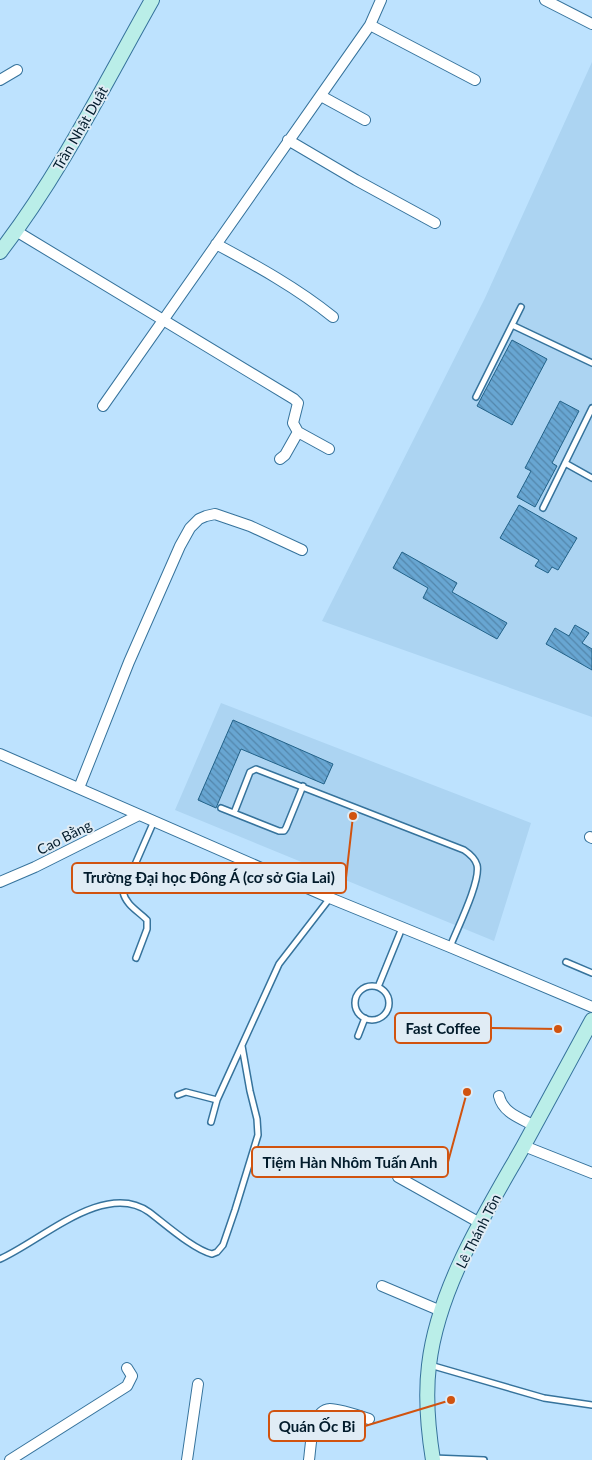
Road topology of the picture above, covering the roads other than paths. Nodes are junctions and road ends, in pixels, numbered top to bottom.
1 (152, 0) edge
2 (381, 0) edge
3 (546, 0) edge
4 (566, 4) edge
5 (592, 24) edge
6 (370, 25) junction
7 (17, 70) dead end
8 (0, 80) edge
9 (475, 80) dead end
10 (320, 96) junction
11 (366, 120) dead end
12 (288, 140) junction
13 (435, 223) dead end
14 (16, 231) junction
15 (216, 244) junction
16 (0, 252) edge
17 (521, 307) dead end
18 (333, 316) dead end
19 (163, 321) junction
20 (512, 325) junction
21 (592, 363) edge
22 (476, 398) dead end
23 (103, 406) dead end
24 (592, 408) edge
25 (298, 432) junction
26 (329, 449) dead end
27 (280, 459) dead end
28 (565, 464) junction
29 (592, 478) edge
30 (543, 508) dead end
31 (302, 550) dead end
32 (0, 754) edge
33 (302, 786) junction
34 (79, 788) junction
35 (221, 808) dead end
36 (234, 813) junction
37 (139, 815) junction
38 (154, 821) junction
39 (0, 882) edge
40 (330, 898) junction
41 (402, 928) junction
42 (450, 947) junction
43 (136, 958) dead end
44 (566, 962) dead end
45 (592, 972) edge
46 (378, 987) junction
47 (592, 1007) edge
48 (365, 1018) junction
49 (592, 1020) edge
50 (358, 1036) dead end
51 (242, 1046) junction
52 (178, 1095) dead end
53 (499, 1096) dead end
54 (217, 1100) junction
55 (211, 1122) dead end
56 (535, 1126) junction
57 (524, 1146) junction
58 (592, 1173) edge
59 (398, 1177) dead end
60 (480, 1223) junction
61 (0, 1259) edge
62 (382, 1286) dead end
63 (441, 1311) junction
64 (429, 1365) junction
65 (128, 1368) dead end
66 (198, 1384) dead end
67 (592, 1405) edge
68 (369, 1419) dead end
69 (433, 1459) edge
70 (10, 1460) edge
71 (187, 1460) edge
72 (309, 1460) edge
73 (484, 1460) edge

1 - 14 main road, Trần Nhật Duật
2 - 6 street
3 - 4 street
4 - 5 street
6 - 9 street
6 - 10 street
7 - 8 street
10 - 11 street
10 - 12 street
12 - 13 street
12 - 15 street
14 - 16 main road, Trần Nhật Duật
14 - 19 street
15 - 18 street
15 - 19 street
17 - 20 lane
19 - 23 street
19 - 25 street
20 - 21 lane
20 - 22 lane
24 - 28 lane
25 - 26 street
25 - 27 street
28 - 29 lane
28 - 30 lane
31 - 34 street
32 - 34 street
33 - 36 lane
33 - 36 lane
33 - 42 lane
34 - 37 street
35 - 36 lane
37 - 38 street
37 - 39 street, Cao Bằng
38 - 40 street
38 - 43 lane
40 - 41 street
40 - 51 lane
41 - 42 street
41 - 46 lane
42 - 47 street
44 - 45 lane
46 - 48 lane
46 - 48 lane
48 - 50 lane
49 - 56 main road, Lê Thánh Tôn
51 - 54 lane
51 - 61 lane
52 - 54 lane
53 - 56 street
54 - 55 lane
56 - 57 main road, Lê Thánh Tôn
57 - 58 street
57 - 60 main road, Lê Thánh Tôn
59 - 60 street
60 - 63 main road, Lê Thánh Tôn
62 - 63 street
63 - 64 main road, Lê Thánh Tôn
64 - 67 lane
64 - 69 main road, Lê Thánh Tôn
65 - 70 street
66 - 71 street
68 - 72 street
69 - 73 lane

